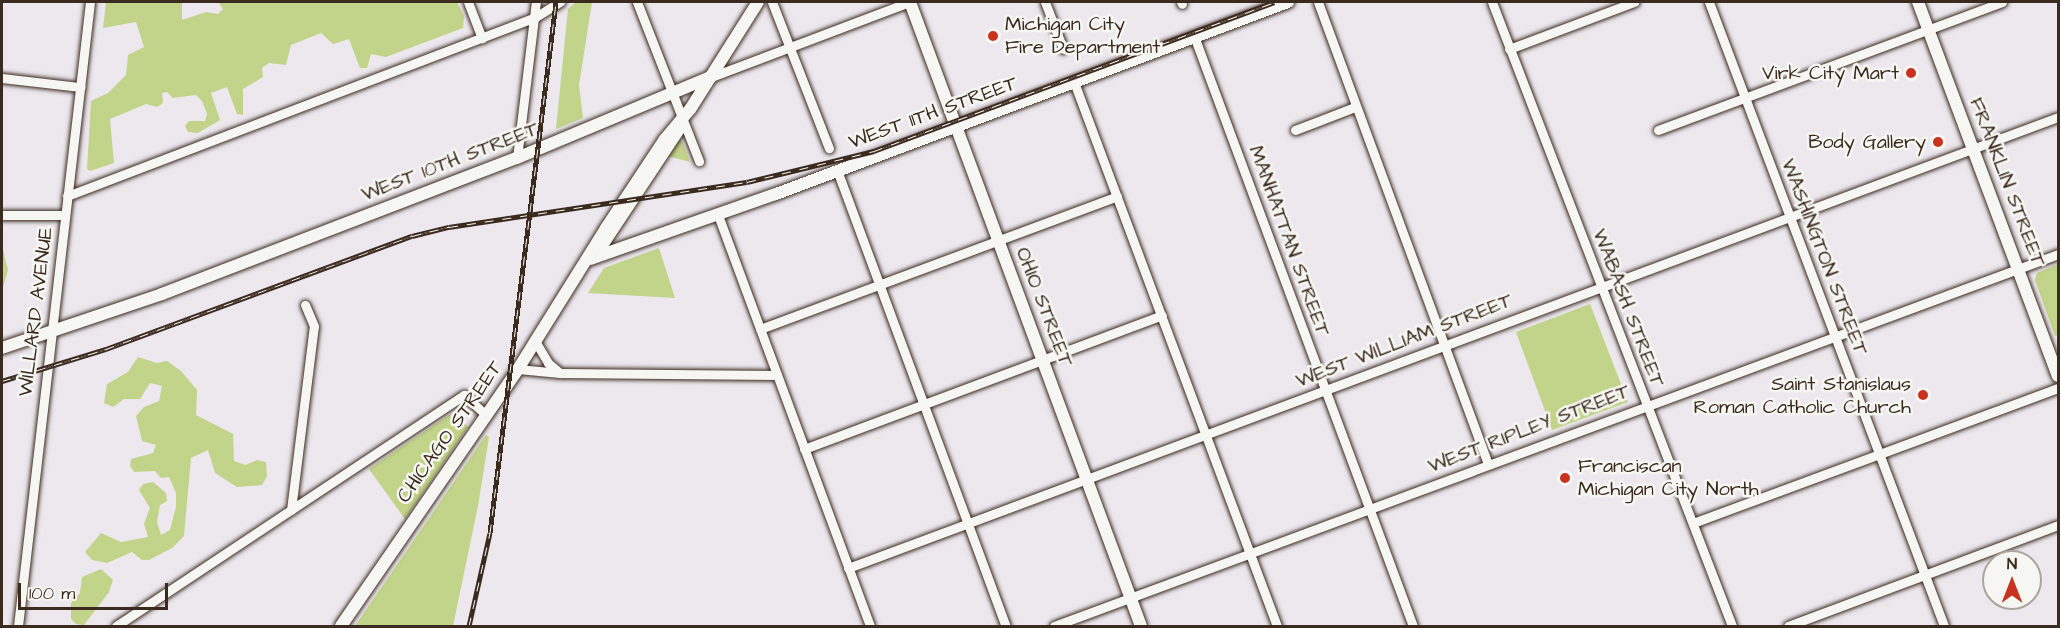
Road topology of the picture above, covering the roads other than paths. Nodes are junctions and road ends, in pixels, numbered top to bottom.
1 (90, 2) edge
2 (468, 2) edge
3 (536, 2) edge
4 (560, 2) edge
5 (637, 2) edge
6 (758, 2) edge
7 (772, 2) edge
8 (909, 2) edge
9 (1045, 2) edge
10 (1288, 2) edge
11 (1318, 2) edge
12 (1492, 2) edge
13 (1634, 2) edge
14 (1709, 2) edge
15 (1918, 2) edge
16 (2002, 2) edge
17 (534, 18) junction
18 (1928, 29) junction
19 (1194, 36) junction
20 (482, 38) junction
21 (789, 47) junction
22 (1509, 49) junction
23 (1063, 50) dead end
24 (711, 77) junction
25 (2, 78) edge
26 (1074, 82) junction
27 (80, 87) junction
28 (672, 94) junction
29 (1745, 96) junction
30 (1355, 107) junction
31 (2058, 117) edge
32 (683, 119) junction
33 (956, 125) junction
34 (1295, 130) dead end
35 (1658, 130) dead end
36 (829, 148) dead end
37 (1974, 150) junction
38 (517, 158) junction
39 (699, 161) dead end
40 (837, 170) junction
41 (67, 196) junction
42 (1118, 196) junction
43 (2, 215) edge
44 (65, 215) junction
45 (718, 215) junction
46 (1789, 218) junction
47 (998, 241) junction
48 (2058, 254) edge
49 (590, 259) junction
50 (2019, 269) junction
51 (879, 286) junction
52 (1600, 286) junction
53 (305, 305) dead end
54 (1162, 315) junction
55 (760, 329) junction
56 (51, 334) junction
57 (1835, 337) junction
58 (536, 341) junction
59 (1446, 345) junction
60 (2, 348) edge
61 (1042, 360) junction
62 (518, 369) junction
63 (560, 373) junction
64 (777, 375) junction
65 (2058, 376) edge
66 (2058, 388) edge
67 (1325, 390) junction
68 (924, 404) junction
69 (1647, 404) junction
70 (485, 414) junction
71 (1205, 434) junction
72 (804, 448) junction
73 (1880, 457) junction
74 (1488, 464) junction
75 (1086, 478) junction
76 (1370, 509) junction
77 (291, 510) junction
78 (969, 522) junction
79 (1693, 523) junction
80 (2058, 525) edge
81 (1250, 553) junction
82 (848, 568) junction
83 (1924, 576) junction
84 (1131, 599) junction
85 (18, 627) edge
86 (116, 627) edge
87 (341, 627) edge
88 (870, 627) edge
89 (1006, 627) edge
90 (1054, 627) edge
91 (1141, 627) edge
92 (1277, 627) edge
93 (1413, 627) edge
94 (1732, 627) edge
95 (1788, 627) edge
96 (1944, 627) edge

1 - 27 street, WILLARD AVENUE
2 - 20 street
3 - 17 street
4 - 17 street
5 - 28 street
6 - 24 street, CHICAGO STREET
7 - 21 street
8 - 21 street, WEST 10TH STREET
8 - 33 street, OHIO STREET
9 - 23 street
10 - 19 street, WEST 11TH STREET
11 - 30 street
12 - 22 street, WABASH STREET
13 - 22 street
14 - 29 street, WASHINGTON STREET
15 - 18 street, FRANKLIN STREET
16 - 18 street
17 - 20 street
17 - 38 street
18 - 29 street
18 - 37 street, FRANKLIN STREET
19 - 26 street, WEST 11TH STREET
19 - 67 street, MANHATTAN STREET
20 - 41 street
21 - 24 street, WEST 10TH STREET
21 - 36 street
22 - 52 street, WABASH STREET
24 - 28 street, WEST 10TH STREET
24 - 32 street, CHICAGO STREET
25 - 27 street
26 - 33 street, WEST 11TH STREET
26 - 42 street
27 - 41 street, WILLARD AVENUE
28 - 32 street
28 - 38 street, WEST 10TH STREET
29 - 35 street
29 - 46 street, WASHINGTON STREET
30 - 34 street
30 - 59 street
31 - 37 street, WEST WILLIAM STREET
32 - 39 street
32 - 49 street, CHICAGO STREET
33 - 40 street, WEST 11TH STREET
33 - 47 street, OHIO STREET
37 - 46 street, WEST WILLIAM STREET
37 - 50 street, FRANKLIN STREET
38 - 56 street, WEST 10TH STREET
40 - 45 street, WEST 11TH STREET
40 - 51 street
41 - 44 street, WILLARD AVENUE
42 - 47 street
42 - 54 street
43 - 44 street
44 - 56 street, WILLARD AVENUE
45 - 49 street, WEST 11TH STREET
45 - 55 street
46 - 52 street, WEST WILLIAM STREET
46 - 57 street, WASHINGTON STREET
47 - 51 street
47 - 61 street, OHIO STREET
48 - 50 street, WEST RIPLEY STREET
49 - 58 street, CHICAGO STREET
50 - 57 street, WEST RIPLEY STREET
50 - 65 street, FRANKLIN STREET
51 - 55 street
51 - 68 street
52 - 59 street, WEST WILLIAM STREET
52 - 69 street, WABASH STREET
53 - 77 street
54 - 61 street
54 - 71 street
55 - 64 street
56 - 60 street, WEST 10TH STREET
56 - 85 street, WILLARD AVENUE
57 - 69 street, WEST RIPLEY STREET
57 - 73 street, WASHINGTON STREET
58 - 62 street, CHICAGO STREET
58 - 63 street
59 - 67 street, WEST WILLIAM STREET
59 - 74 street
61 - 68 street
61 - 75 street, OHIO STREET
62 - 63 street
62 - 70 street, CHICAGO STREET
63 - 64 street
64 - 72 street
66 - 73 street
67 - 71 street, WEST WILLIAM STREET
67 - 76 street, MANHATTAN STREET
68 - 72 street
68 - 78 street
69 - 74 street, WEST RIPLEY STREET
69 - 79 street, WABASH STREET
70 - 77 street
70 - 87 street, CHICAGO STREET
71 - 75 street, WEST WILLIAM STREET
71 - 81 street
72 - 82 street
73 - 79 street
73 - 83 street, WASHINGTON STREET
74 - 76 street, WEST RIPLEY STREET
75 - 78 street, WEST WILLIAM STREET
75 - 84 street, OHIO STREET
76 - 81 street, WEST RIPLEY STREET
76 - 93 street, MANHATTAN STREET
77 - 86 street
78 - 82 street, WEST WILLIAM STREET
78 - 89 street
79 - 94 street, WABASH STREET
80 - 83 street
81 - 84 street, WEST RIPLEY STREET
81 - 92 street
82 - 88 street
83 - 95 street
83 - 96 street, WASHINGTON STREET
84 - 90 street, WEST RIPLEY STREET
84 - 91 street, OHIO STREET

